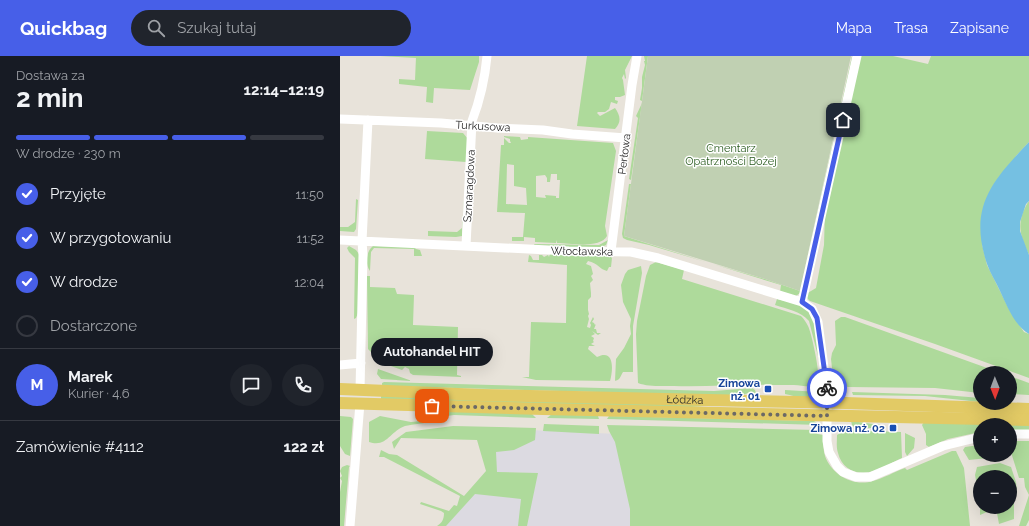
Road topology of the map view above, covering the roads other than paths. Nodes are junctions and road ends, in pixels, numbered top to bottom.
1 (487, 56) edge
2 (637, 56) edge
3 (857, 56) edge
4 (340, 119) edge
5 (368, 120) junction
6 (472, 126) junction
7 (626, 138) junction
8 (340, 240) edge
9 (362, 241) junction
10 (466, 246) junction
11 (611, 251) junction
12 (802, 302) junction
13 (361, 363) junction
14 (340, 365) edge
15 (340, 389) edge
16 (360, 390) junction
17 (340, 402) edge
18 (360, 403) junction
19 (827, 403) junction
20 (1029, 409) edge
21 (827, 416) junction
22 (1029, 420) edge
23 (1017, 434) edge
24 (1029, 434) edge
25 (973, 438) edge
26 (350, 526) edge

1 - 6 street, Szmaragdowa
2 - 7 street, Perłowa
3 - 12 street
4 - 5 street, Turkusowa
5 - 6 street, Turkusowa
5 - 9 street
6 - 7 street, Turkusowa
6 - 10 street, Szmaragdowa
7 - 11 street, Perłowa
8 - 9 street, Włocławska
9 - 10 street, Włocławska
9 - 13 street
10 - 11 street, Włocławska
11 - 12 street, Włocławska
12 - 19 street, Włocławska
13 - 14 street
13 - 16 street
15 - 16 main road, Łódzka
16 - 19 main road, Łódzka
17 - 18 main road, Łódzka
18 - 21 main road, Łódzka
18 - 26 street
19 - 20 main road, Łódzka
19 - 21 street
21 - 22 main road, Łódzka
21 - 25 street
23 - 24 street

